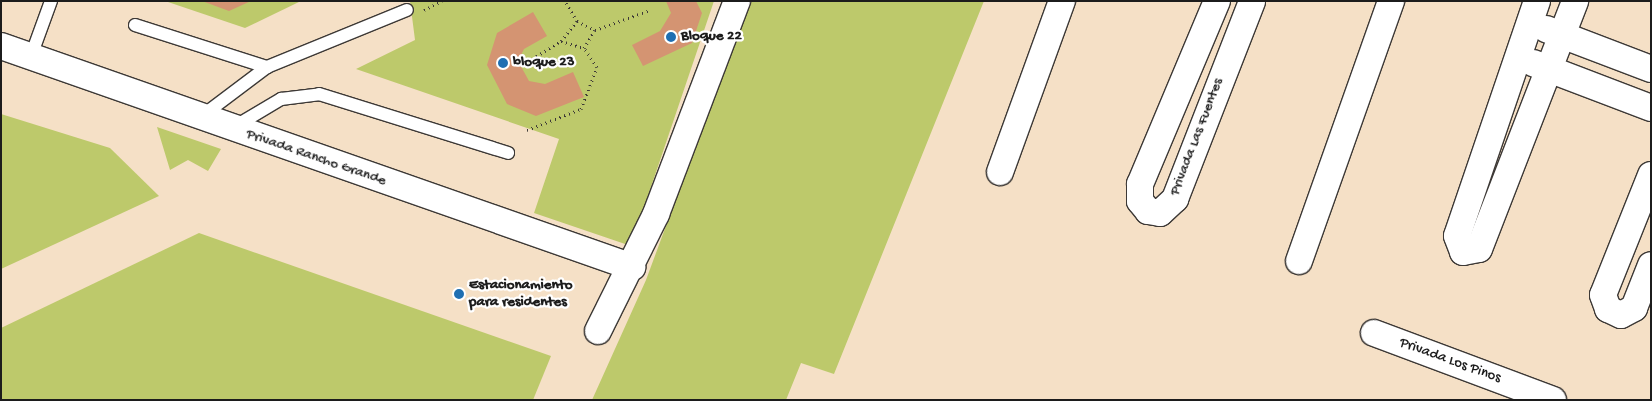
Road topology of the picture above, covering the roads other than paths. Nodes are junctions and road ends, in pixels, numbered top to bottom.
1 (51, 1) edge
2 (737, 1) edge
3 (1062, 1) edge
4 (1217, 1) edge
5 (1252, 1) edge
6 (1391, 1) edge
7 (1575, 1) edge
8 (407, 10) dead end
9 (1534, 12) edge
10 (135, 25) dead end
11 (1562, 35) junction
12 (1, 46) edge
13 (31, 56) junction
14 (1518, 57) junction
15 (267, 67) junction
16 (1187, 67) junction
17 (1548, 68) junction
18 (1651, 69) edge
19 (1218, 80) junction
20 (1651, 108) edge
21 (200, 117) junction
22 (232, 129) junction
23 (508, 153) dead end
24 (1000, 172) dead end
25 (1651, 175) edge
26 (1299, 261) dead end
27 (1651, 265) edge
28 (632, 267) junction
29 (598, 331) dead end
30 (1374, 333) dead end
31 (1553, 400) edge

1 - 13 lane
2 - 28 street
3 - 24 street
4 - 16 street, Privada Las Fuentes
5 - 19 street, Privada Las Fuentes
6 - 26 street
7 - 11 street
8 - 15 lane
9 - 11 street
9 - 14 street
10 - 15 lane
11 - 17 street
11 - 18 street
12 - 13 street, Privada Rancho Grande
13 - 21 street, Privada Rancho Grande
14 - 17 street
14 - 17 street
15 - 21 lane
16 - 19 street
16 - 19 street, Privada Las Fuentes
17 - 20 street
21 - 22 street, Privada Rancho Grande
22 - 23 lane
22 - 28 street, Privada Rancho Grande
25 - 27 street
28 - 29 street
30 - 31 street, Privada Los Pinos

